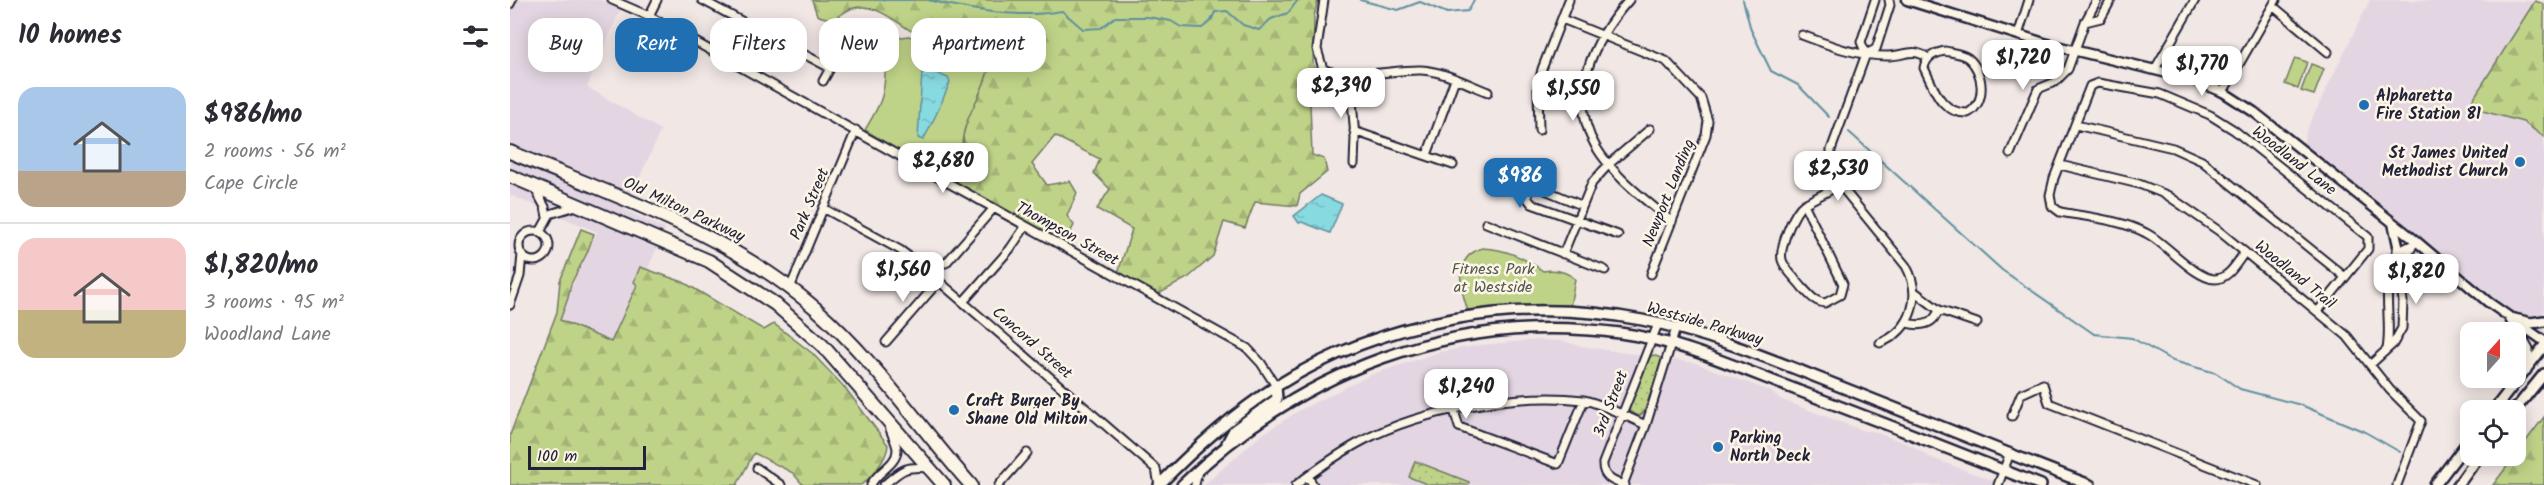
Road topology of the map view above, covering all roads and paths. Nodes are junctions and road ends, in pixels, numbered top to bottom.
1 (512, 0) edge
2 (612, 0) edge
3 (657, 0) edge
4 (702, 0) edge
5 (1324, 0) edge
6 (1569, 0) edge
7 (1629, 0) edge
8 (1875, 0) edge
9 (1889, 0) edge
10 (1907, 0) edge
11 (2029, 0) edge
12 (2097, 0) edge
13 (2111, 0) edge
14 (2195, 0) edge
15 (2275, 3) edge
16 (510, 4) edge
17 (649, 15) junction
18 (1562, 19) junction
19 (2085, 22) junction
20 (1602, 35) junction
21 (1802, 35) dead end
22 (2018, 35) junction
23 (2075, 50) junction
24 (2328, 52) dead end
25 (1866, 54) junction
26 (1928, 58) junction
27 (819, 62) edge
28 (2155, 69) junction
29 (828, 72) edge
30 (1350, 74) junction
31 (1455, 79) junction
32 (823, 81) dead end
33 (1538, 88) junction
34 (1583, 91) junction
35 (1488, 92) dead end
36 (2223, 92) junction
37 (2076, 125) junction
38 (1650, 129) dead end
39 (856, 130) junction
40 (1539, 130) dead end
41 (1354, 131) junction
42 (510, 152) edge
43 (2010, 154) dead end
44 (1427, 155) junction
45 (1354, 164) dead end
46 (1609, 164) junction
47 (1453, 165) dead end
48 (2060, 165) junction
49 (510, 176) edge
50 (1840, 185) junction
51 (533, 186) junction
52 (1804, 204) junction
53 (580, 205) junction
54 (1581, 205) junction
55 (823, 208) junction
56 (993, 208) junction
57 (547, 217) junction
58 (1576, 220) junction
59 (1672, 222) junction
60 (2393, 222) junction
61 (1486, 223) dead end
62 (1025, 227) junction
63 (540, 232) junction
64 (1618, 235) dead end
65 (2415, 243) junction
66 (2245, 252) junction
67 (522, 254) junction
68 (1563, 254) junction
69 (2397, 256) junction
70 (534, 261) junction
71 (945, 263) dead end
72 (1605, 270) dead end
73 (1651, 274) dead end
74 (2345, 277) junction
75 (939, 281) junction
76 (517, 284) junction
77 (790, 288) junction
78 (1915, 292) junction
79 (963, 302) junction
80 (510, 305) edge
81 (2403, 307) junction
82 (2390, 308) junction
83 (1939, 310) junction
84 (2318, 310) junction
85 (2510, 318) junction
86 (2544, 321) edge
87 (2512, 322) edge
88 (1907, 323) junction
89 (1977, 323) dead end
90 (1658, 324) junction
91 (1676, 328) junction
92 (1653, 340) junction
93 (2544, 341) edge
94 (886, 342) dead end
95 (1880, 343) dead end
96 (1673, 344) junction
97 (2526, 346) edge
98 (2544, 346) edge
99 (2387, 349) junction
100 (2370, 365) junction
101 (2526, 365) edge
102 (2526, 372) edge
103 (2542, 379) edge
104 (1276, 386) junction
105 (2512, 388) edge
106 (1584, 400) junction
107 (2502, 400) edge
108 (2524, 400) edge
109 (1454, 410) junction
110 (1620, 415) junction
111 (2012, 416) dead end
112 (886, 418) junction
113 (1646, 425) junction
114 (1224, 448) junction
115 (1027, 453) dead end
116 (2010, 453) junction
117 (2460, 453) edge
118 (2471, 466) edge
119 (757, 468) dead end
120 (930, 468) junction
121 (1156, 469) junction
122 (1199, 469) junction
123 (2003, 470) junction
124 (1173, 471) junction
125 (1308, 476) junction
126 (781, 485) edge
127 (871, 485) edge
128 (884, 485) edge
129 (944, 485) edge
130 (971, 485) edge
131 (999, 485) edge
132 (1159, 485) edge
133 (1182, 485) edge
134 (1195, 485) edge
135 (1296, 485) edge
136 (1313, 485) edge
137 (1623, 485) edge
138 (1998, 485) edge
139 (2042, 485) edge
140 (2090, 485) edge
141 (2257, 485) edge
142 (2397, 485) edge
143 (2435, 485) edge
144 (2457, 485) edge

1 - 16 street
2 - 17 street, Thompson Street
3 - 17 street
4 - 27 street
5 - 30 street
6 - 18 street
7 - 20 street
8 - 25 street
9 - 25 street
10 - 22 street
11 - 22 street
12 - 19 street
13 - 19 street
14 - 28 street
15 - 24 street
15 - 36 street
17 - 39 street, Thompson Street
18 - 20 street, Newport Landing
18 - 33 street
19 - 23 street
20 - 34 street
20 - 59 street, Newport Landing
21 - 25 street
22 - 23 street
23 - 28 street
23 - 43 street
25 - 26 street
25 - 50 street
26 - 26 street
28 - 36 street
29 - 32 street
30 - 31 street
30 - 41 street
31 - 35 street
31 - 44 street
33 - 34 street
33 - 40 street
34 - 46 street
36 - 60 street
37 - 48 street, Woodland Lane
37 - 74 street
37 - 74 street, Woodland Lane
38 - 46 street
39 - 55 street, Park Street
39 - 56 street, Thompson Street
41 - 44 street
41 - 45 street
42 - 77 highway, Old Milton Parkway
44 - 47 street
46 - 54 street
46 - 59 street
48 - 66 street, Woodland Trail
48 - 66 street, Woodland Lane
49 - 51 highway
50 - 52 street
50 - 78 street
51 - 53 highway
51 - 57 street
52 - 52 street
53 - 57 street
53 - 112 highway
54 - 58 street
54 - 58 street
55 - 75 street, Concord Street
55 - 77 street, Park Street
56 - 62 street, Thompson Street
56 - 71 street
57 - 63 street
58 - 64 street
58 - 68 street
59 - 73 street, Newport Landing
60 - 65 street
60 - 69 street
61 - 68 street
62 - 79 street
62 - 104 street, Thompson Street
63 - 67 street
63 - 70 street
65 - 69 street
65 - 81 street
65 - 85 street
66 - 84 street, Woodland Trail
67 - 70 street
67 - 76 street
68 - 72 street
69 - 82 street
70 - 76 street
74 - 84 street, Woodland Lane
75 - 79 street, Concord Street
75 - 94 street
76 - 80 street
77 - 130 highway, Old Milton Parkway
78 - 83 street
78 - 88 street
79 - 121 street, Concord Street
81 - 82 street
81 - 99 street
82 - 99 street
83 - 88 street
83 - 89 street
84 - 100 street, Woodland Trail
85 - 86 main road
85 - 87 main road
85 - 93 street
88 - 95 street
90 - 91 main road, Westside Parkway
90 - 92 street, 3rd Street
90 - 104 main road, Westside Parkway
91 - 96 street, 3rd Street
91 - 116 main road, Westside Parkway
92 - 96 main road, Westside Parkway
92 - 110 street, 3rd Street
92 - 114 main road, Westside Parkway
96 - 113 street, 3rd Street
96 - 123 main road, Westside Parkway
97 - 101 main road
98 - 102 main road
99 - 100 street
100 - 142 street, Woodland Trail
103 - 108 main road
104 - 114 main road
104 - 124 main road, Westside Parkway
105 - 107 main road
106 - 109 street
106 - 109 street
106 - 110 street
109 - 125 street
110 - 113 street
110 - 137 street, 3rd Street
111 - 141 street
112 - 120 highway
112 - 127 street
113 - 137 street, 3rd Street
114 - 122 main road, Westside Parkway
115 - 131 street
116 - 123 street
116 - 140 main road, Westside Parkway
117 - 143 main road
118 - 144 main road
119 - 126 street
120 - 128 street
120 - 129 highway
121 - 124 street
121 - 132 street
122 - 133 main road, Westside Parkway
122 - 134 street
123 - 138 street
123 - 139 main road, Westside Parkway
124 - 132 main road, Westside Parkway
125 - 135 street
125 - 136 street

